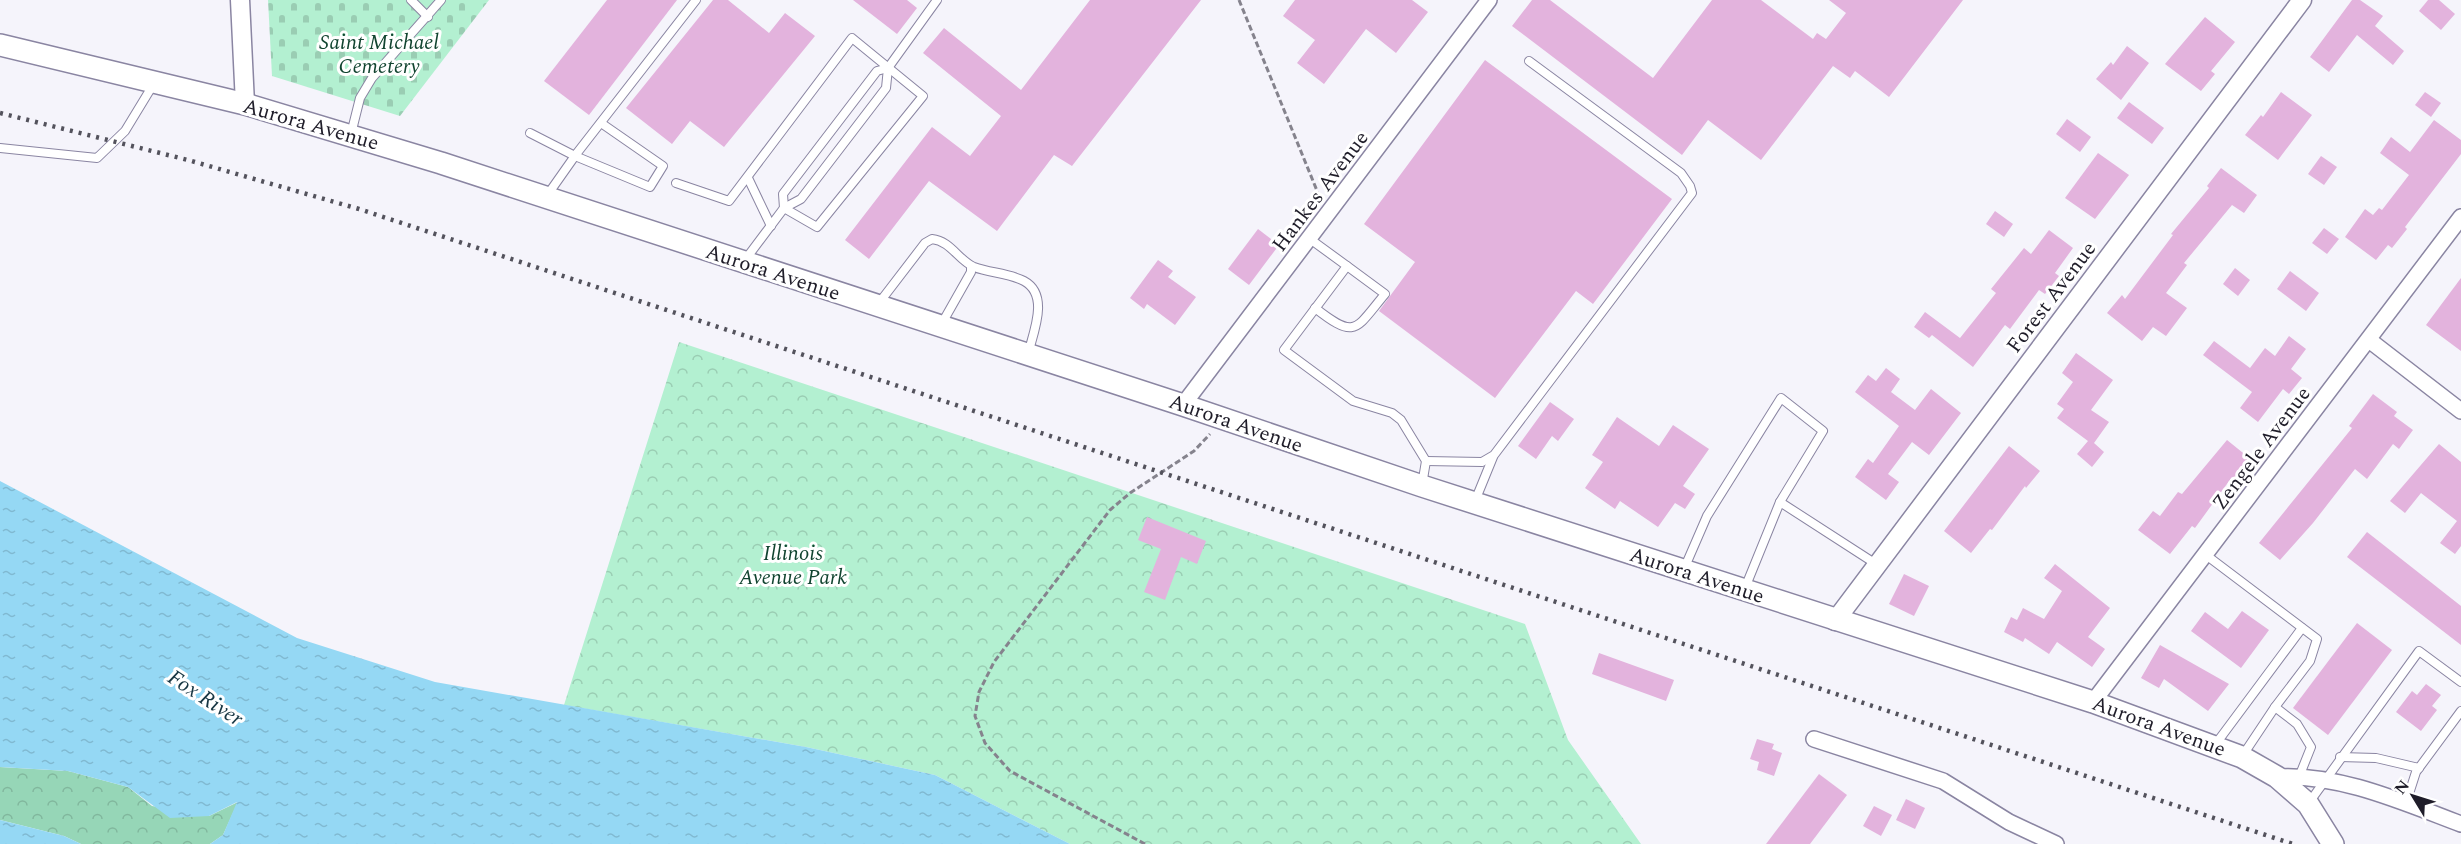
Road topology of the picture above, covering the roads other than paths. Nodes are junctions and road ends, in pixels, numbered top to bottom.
1 (240, 0) edge
2 (411, 0) edge
3 (441, 0) edge
4 (696, 0) edge
5 (937, 0) edge
6 (1489, 0) edge
7 (2302, 0) edge
8 (428, 17) junction
9 (0, 45) edge
10 (1529, 60) dead end
11 (888, 68) junction
12 (155, 83) junction
13 (245, 104) junction
14 (601, 123) junction
15 (531, 133) dead end
16 (351, 135) junction
17 (0, 148) edge
18 (575, 156) junction
19 (748, 178) junction
20 (676, 183) dead end
21 (545, 198) junction
22 (784, 208) junction
23 (2461, 217) edge
24 (771, 226) junction
25 (1310, 239) junction
26 (743, 263) junction
27 (971, 266) junction
28 (1347, 266) junction
29 (876, 306) junction
30 (1316, 308) junction
31 (940, 327) junction
32 (2369, 340) junction
33 (1028, 355) junction
34 (1183, 405) junction
35 (2461, 411) edge
36 (1494, 455) junction
37 (1426, 460) junction
38 (1422, 486) junction
39 (1780, 502) junction
40 (1474, 503) junction
41 (2206, 555) junction
42 (1877, 565) junction
43 (1683, 571) junction
44 (1744, 591) junction
45 (1835, 621) junction
46 (2302, 628) junction
47 (2461, 682) edge
48 (2093, 702) junction
49 (2275, 707) junction
50 (2461, 711) edge
51 (1814, 739) dead end
52 (2214, 747) junction
53 (2242, 757) junction
54 (2340, 757) junction
55 (2419, 768) junction
56 (2324, 779) junction
57 (2290, 780) junction
58 (2308, 804) junction
59 (2405, 805) junction
60 (2459, 820) edge
61 (2056, 844) edge
62 (2333, 844) edge

1 - 13 street
2 - 8 lane
3 - 8 lane
4 - 14 lane
5 - 11 lane
6 - 25 street, Hankes Avenue
7 - 42 street, Forest Avenue
8 - 16 lane
9 - 12 main road, Aurora Avenue
10 - 36 lane
11 - 19 lane
11 - 22 lane
11 - 22 lane
11 - 22 lane
12 - 13 main road, Aurora Avenue
12 - 17 lane
13 - 16 main road, Aurora Avenue
14 - 18 lane
14 - 18 lane
15 - 18 lane
16 - 21 main road, Aurora Avenue
18 - 21 lane
19 - 20 lane
19 - 24 lane
21 - 26 main road, Aurora Avenue
22 - 24 lane
23 - 32 street, Zengele Avenue
24 - 26 lane
25 - 28 lane
25 - 34 street, Hankes Avenue
26 - 29 main road, Aurora Avenue
27 - 29 lane
27 - 31 lane
27 - 33 lane
28 - 30 lane
28 - 30 lane
29 - 31 main road, Aurora Avenue
30 - 37 lane
31 - 33 main road, Aurora Avenue
32 - 35 street
32 - 41 street, Zengele Avenue
33 - 34 main road, Aurora Avenue
34 - 38 main road, Aurora Avenue
36 - 37 lane
36 - 40 lane
37 - 38 lane
38 - 40 main road, Aurora Avenue
39 - 42 lane
39 - 43 lane
39 - 44 lane
40 - 43 main road, Aurora Avenue
41 - 46 lane
41 - 48 street, Zengele Avenue
42 - 45 street, Forest Avenue
43 - 44 main road, Aurora Avenue
44 - 45 main road, Aurora Avenue
45 - 48 main road, Aurora Avenue
46 - 49 lane
46 - 52 lane
47 - 54 lane
48 - 52 main road, Aurora Avenue
49 - 53 lane
49 - 57 lane
50 - 55 lane
51 - 61 street
52 - 53 main road, Aurora Avenue
53 - 57 main road, Aurora Avenue
54 - 55 lane
54 - 56 lane
55 - 59 lane
56 - 57 street, Aurora Avenue
56 - 58 lane
56 - 59 street, Aurora Avenue
57 - 58 main road
58 - 62 main road
59 - 60 street, Aurora Avenue

